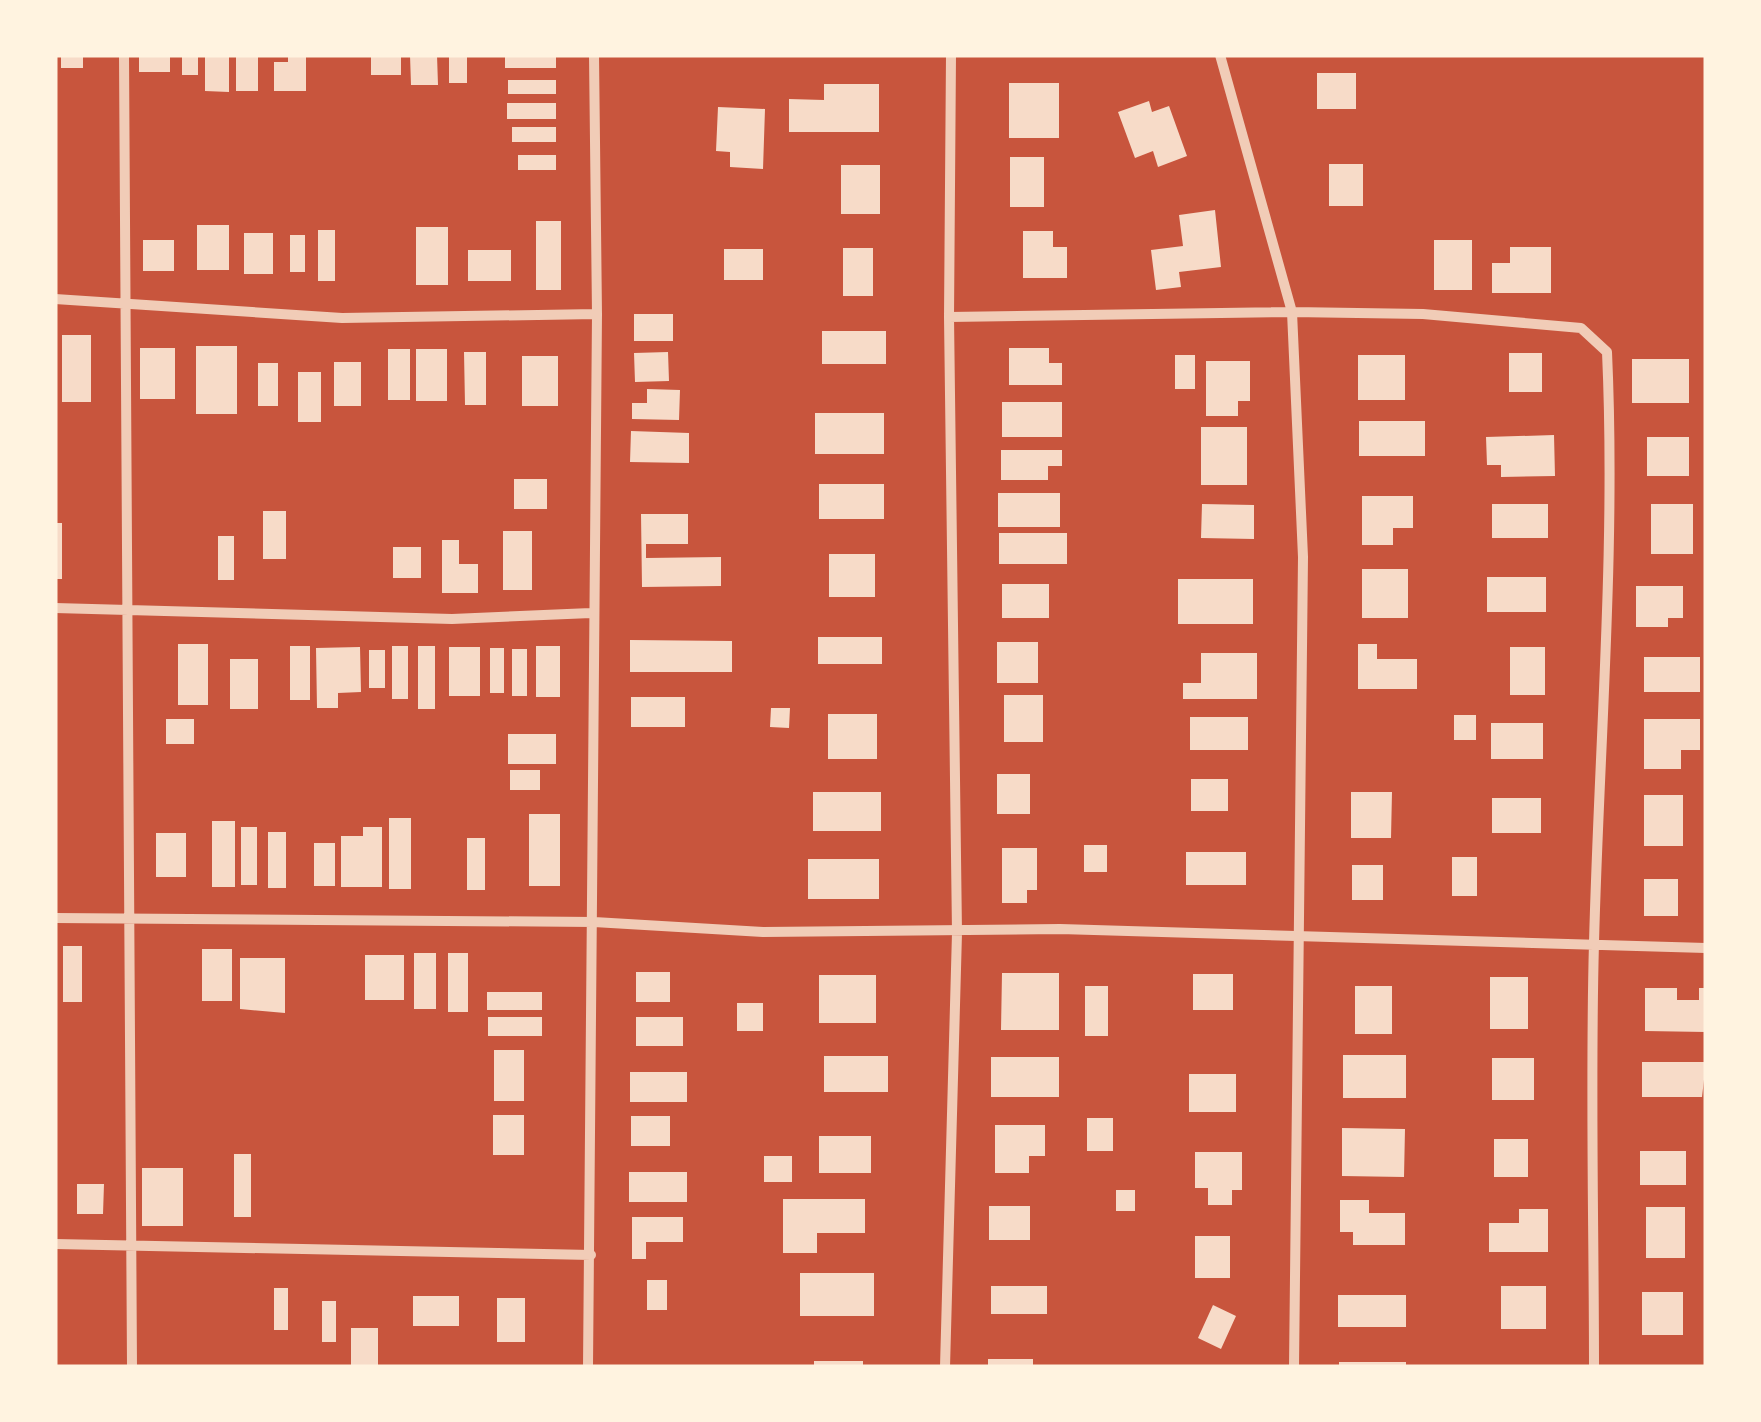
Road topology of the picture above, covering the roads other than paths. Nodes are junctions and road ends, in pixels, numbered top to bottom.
1 (124, 55) edge
2 (594, 55) edge
3 (952, 55) edge
4 (1220, 55) edge
5 (55, 298) edge
6 (128, 302) junction
7 (1292, 312) junction
8 (597, 314) junction
9 (948, 316) junction
10 (55, 608) edge
11 (128, 610) junction
12 (591, 613) junction
13 (55, 918) edge
14 (126, 920) junction
15 (594, 922) junction
16 (956, 933) junction
17 (1295, 933) junction
18 (1594, 946) junction
19 (1706, 948) edge
20 (55, 1244) edge
21 (133, 1244) junction
22 (592, 1255) junction
23 (132, 1367) edge
24 (588, 1367) edge
25 (945, 1367) edge
26 (1294, 1367) edge
27 (1594, 1367) edge

1 - 6 street
2 - 8 street
3 - 9 street
4 - 7 street
5 - 6 street
6 - 8 street
6 - 11 street
7 - 9 street
7 - 17 street
7 - 18 street
8 - 12 street
9 - 16 street
10 - 11 street
11 - 12 street
11 - 14 street
12 - 15 street
13 - 14 street
14 - 15 street
14 - 21 street
15 - 16 street
15 - 22 street
16 - 17 street
16 - 25 street
17 - 18 street
17 - 26 street
18 - 19 street
18 - 27 street
20 - 21 street
21 - 22 street
21 - 23 street
22 - 24 street

